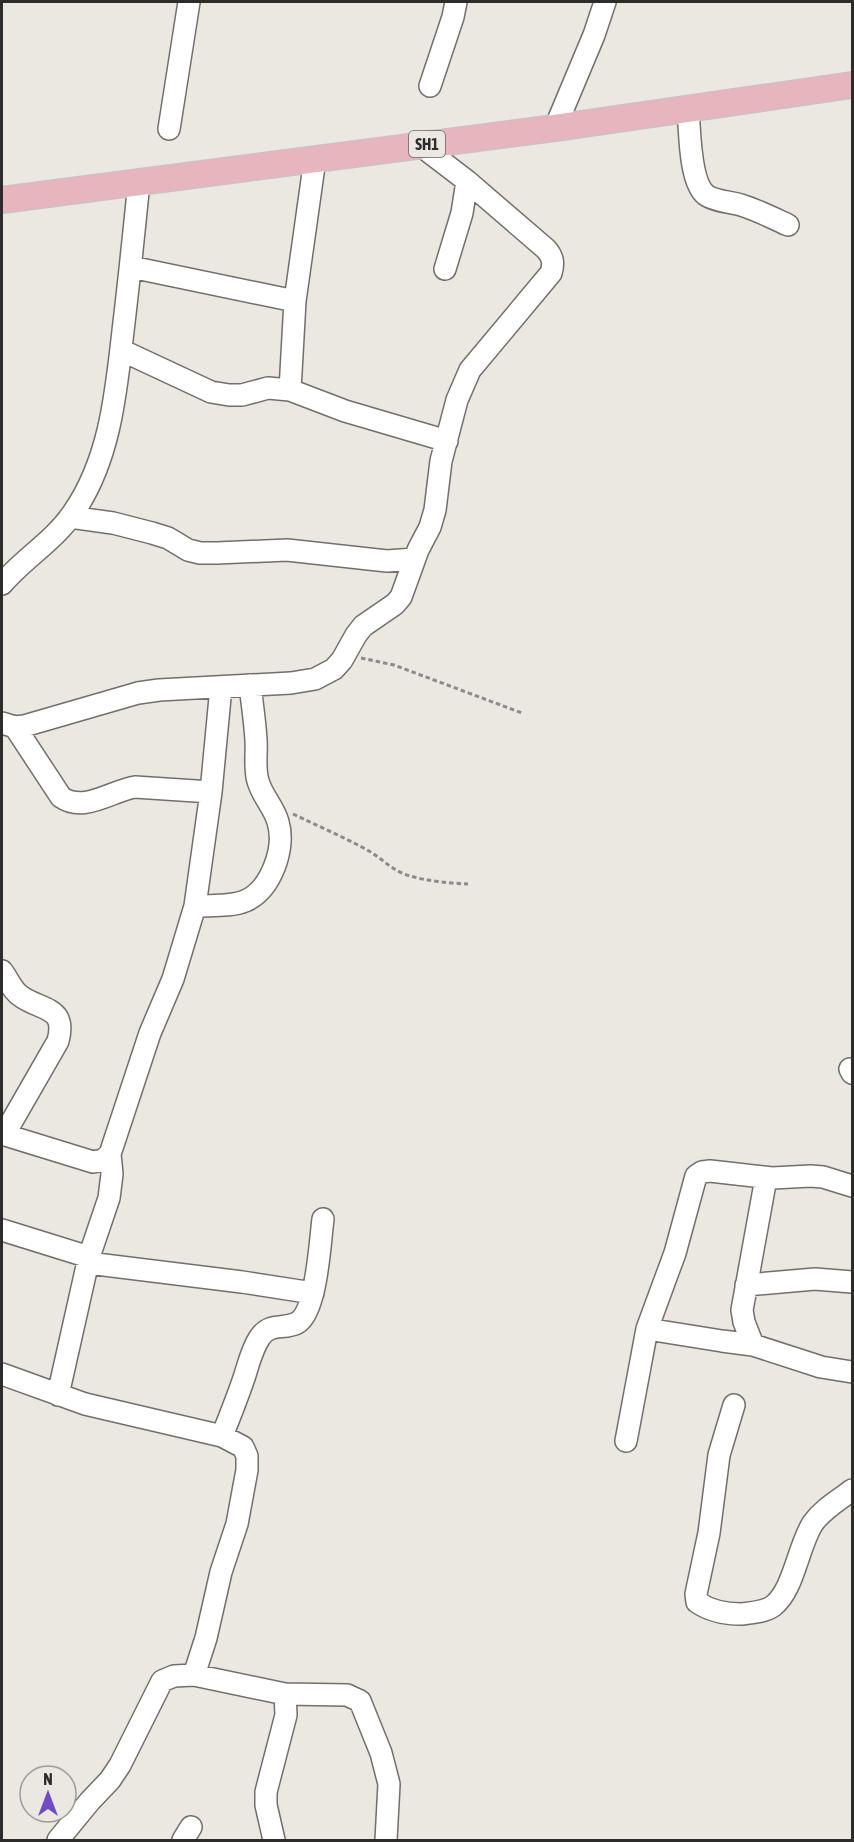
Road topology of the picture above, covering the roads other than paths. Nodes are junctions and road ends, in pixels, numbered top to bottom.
1 (189, 2) edge
2 (456, 2) edge
3 (605, 2) edge
4 (852, 85) edge
5 (430, 86) dead end
6 (688, 110) junction
7 (555, 128) junction
8 (168, 129) dead end
9 (420, 145) junction
10 (315, 159) junction
11 (467, 181) junction
12 (139, 182) junction
13 (2, 200) edge
14 (788, 225) dead end
15 (131, 267) junction
16 (445, 269) dead end
17 (295, 301) junction
18 (121, 351) junction
19 (290, 390) junction
20 (447, 441) junction
21 (70, 517) junction
22 (414, 559) junction
23 (2, 584) edge
24 (250, 685) junction
25 (221, 687) junction
26 (8, 725) edge
27 (211, 792) junction
28 (195, 906) junction
29 (2, 971) edge
30 (3, 1134) edge
31 (110, 1154) junction
32 (766, 1178) junction
33 (852, 1186) edge
34 (323, 1219) dead end
35 (2, 1230) edge
36 (89, 1260) junction
37 (852, 1282) edge
38 (746, 1285) junction
39 (313, 1293) junction
40 (647, 1329) junction
41 (753, 1345) junction
42 (852, 1372) edge
43 (2, 1374) edge
44 (58, 1395) junction
45 (734, 1405) dead end
46 (222, 1436) junction
47 (626, 1441) dead end
48 (852, 1490) edge
49 (194, 1675) junction
50 (285, 1694) junction
51 (58, 1840) edge
52 (274, 1840) edge
53 (386, 1840) edge

1 - 8 street
2 - 5 street
3 - 7 street
4 - 6 main road, SH1
6 - 7 main road, SH1
6 - 14 street
7 - 9 main road, SH1
9 - 10 main road, SH1
9 - 11 street
10 - 12 main road, SH1
10 - 17 street
11 - 16 street
11 - 20 street
12 - 13 main road, SH1
12 - 15 street
15 - 17 street
15 - 18 street
17 - 19 street
18 - 19 street
18 - 21 street
19 - 20 street
20 - 22 street
21 - 22 street
21 - 23 street
22 - 24 street
24 - 25 street
24 - 28 street
25 - 26 street
25 - 27 street
26 - 27 street
27 - 28 street
28 - 31 street
29 - 30 street
30 - 31 street
31 - 36 street
32 - 33 street
32 - 38 street
32 - 40 street
34 - 39 street
35 - 36 street
36 - 39 street
36 - 44 street
37 - 38 street
38 - 41 street
39 - 46 street
40 - 41 street
40 - 47 street
41 - 42 street
43 - 44 street
44 - 46 street
45 - 48 street
46 - 49 street
49 - 50 street
49 - 51 street
50 - 52 street
50 - 53 street

